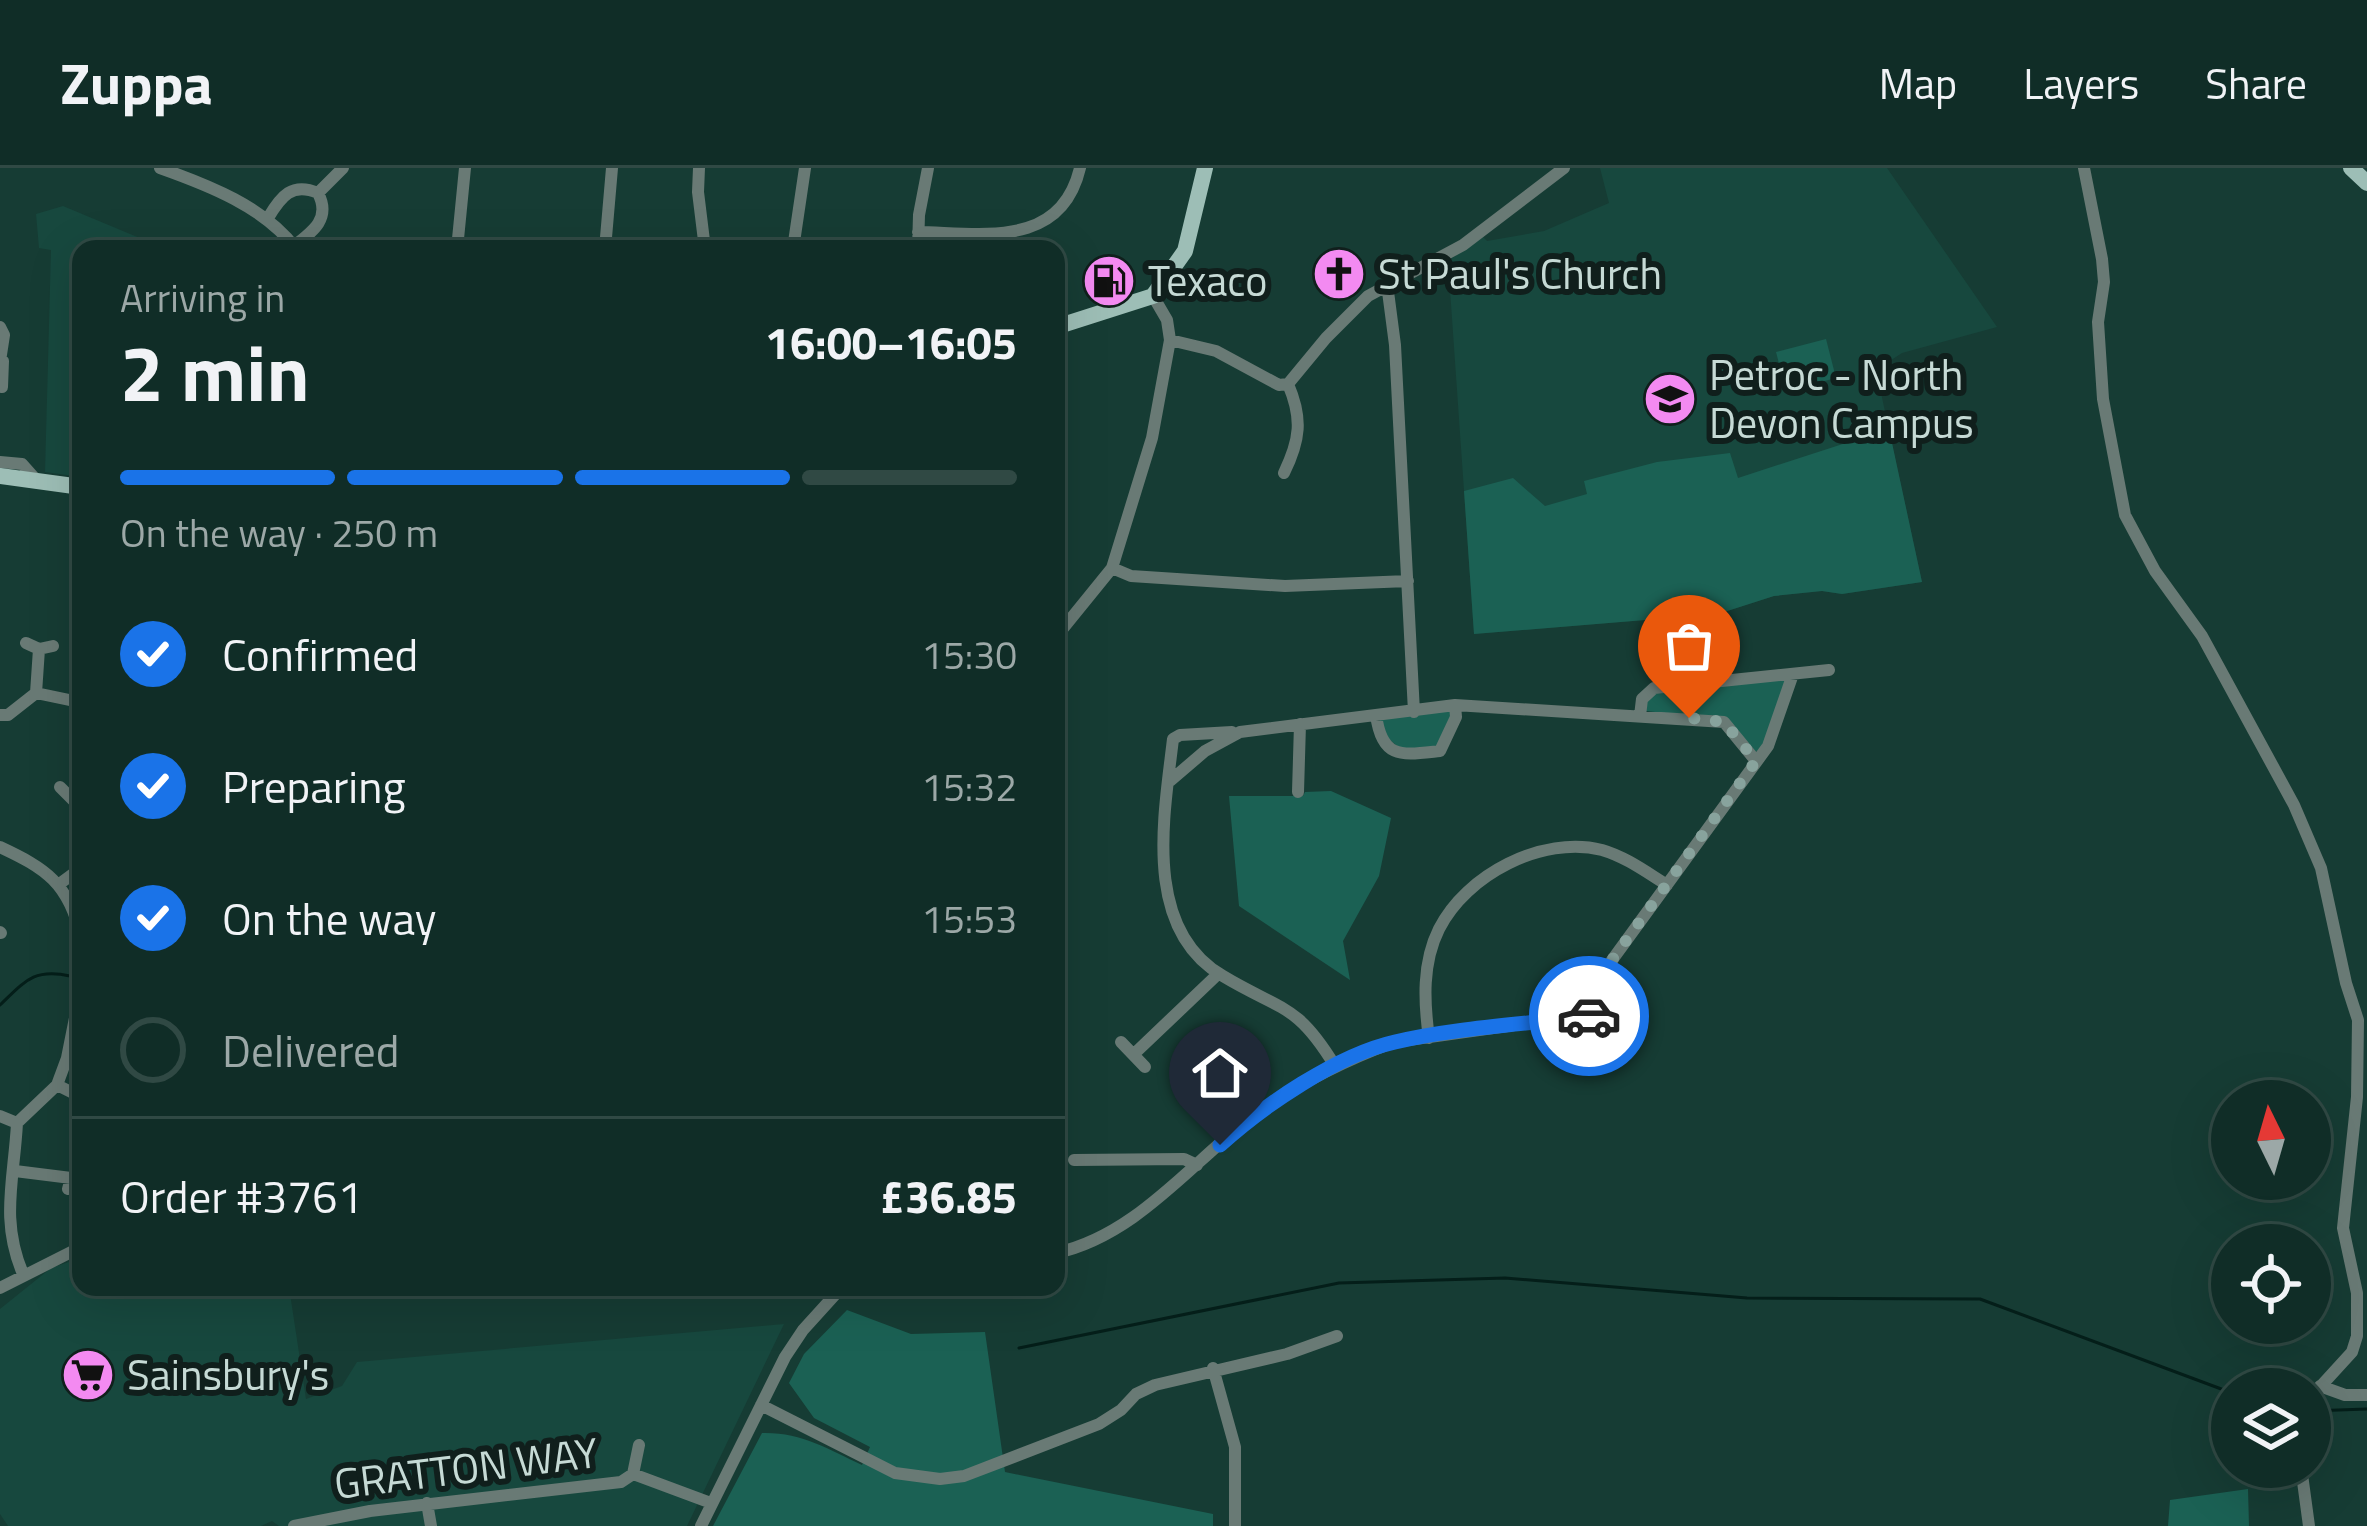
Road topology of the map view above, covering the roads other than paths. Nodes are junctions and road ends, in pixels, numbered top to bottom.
1 (160, 168) edge
2 (343, 168) edge
3 (465, 168) edge
4 (612, 168) edge
5 (699, 168) edge
6 (805, 168) edge
7 (928, 168) edge
8 (1080, 168) edge
9 (1205, 168) edge
10 (1564, 168) edge
11 (2084, 168) edge
12 (2351, 168) edge
13 (192, 173) edge
14 (2367, 183) edge
15 (318, 193) junction
16 (268, 218) junction
17 (918, 232) junction
18 (288, 240) edge
19 (302, 240) edge
20 (459, 240) edge
21 (606, 240) edge
22 (704, 240) edge
23 (794, 240) edge
24 (918, 240) edge
25 (1388, 284) junction
26 (1153, 296) junction
27 (1065, 324) edge
28 (0, 327) edge
29 (1170, 340) junction
30 (1, 361) edge
31 (1288, 384) junction
32 (2, 387) edge
33 (0, 462) edge
34 (1283, 474) dead end
35 (0, 476) edge
36 (38, 482) junction
37 (72, 486) edge
38 (1112, 568) junction
39 (1408, 581) junction
40 (1065, 613) edge
41 (1071, 615) junction
42 (1065, 624) edge
43 (40, 646) dead end
44 (1829, 670) dead end
45 (1793, 674) junction
46 (36, 693) junction
47 (72, 700) edge
48 (1455, 705) junction
49 (1414, 712) junction
50 (0, 715) edge
51 (1376, 715) junction
52 (1640, 716) junction
53 (1300, 724) junction
54 (1240, 732) junction
55 (1756, 761) junction
56 (1170, 781) junction
57 (60, 787) dead end
58 (1298, 792) dead end
59 (72, 796) edge
60 (1, 850) edge
61 (72, 875) edge
62 (58, 885) junction
63 (1667, 885) junction
64 (72, 917) edge
65 (1218, 974) junction
66 (1630, 1009) dead end
67 (1589, 1016) junction
68 (72, 1033) edge
69 (1429, 1038) junction
70 (1121, 1042) dead end
71 (1133, 1054) junction
72 (1335, 1066) junction
73 (1145, 1067) dead end
74 (57, 1084) junction
75 (72, 1092) edge
76 (0, 1116) edge
77 (16, 1123) junction
78 (1075, 1160) dead end
79 (1197, 1165) junction
80 (14, 1171) junction
81 (72, 1177) dead end
82 (3, 1216) edge
83 (72, 1251) edge
84 (1065, 1251) edge
85 (23, 1274) junction
86 (0, 1288) edge
87 (834, 1296) edge
88 (1337, 1336) dead end
89 (1214, 1368) junction
90 (2331, 1375) edge
91 (2331, 1393) edge
92 (2367, 1396) edge
93 (761, 1405) junction
94 (639, 1445) dead end
95 (633, 1474) junction
96 (2303, 1488) edge
97 (428, 1503) junction
98 (711, 1503) junction
99 (294, 1526) edge
100 (431, 1526) edge
101 (701, 1526) edge
102 (1235, 1526) edge
103 (2308, 1526) edge

1 - 13 street
2 - 15 street
3 - 20 street
4 - 21 street
5 - 22 street
6 - 23 street
7 - 17 street
8 - 17 street
9 - 26 main road
10 - 25 street
11 - 90 street
12 - 14 main road
13 - 16 street
15 - 16 street
15 - 19 street
16 - 18 street
17 - 24 street
25 - 31 street
25 - 39 street
26 - 27 main road
26 - 29 street
28 - 30 street
29 - 31 street
29 - 38 street
30 - 32 street
31 - 34 street
33 - 36 street
35 - 36 main road
36 - 37 main road
38 - 39 street
38 - 41 street
39 - 49 street
40 - 41 street
41 - 42 street
43 - 46 street
44 - 45 street
45 - 52 street
45 - 55 street
46 - 47 street
46 - 50 street
48 - 49 street
48 - 51 street
48 - 52 street
49 - 51 street
51 - 53 street
52 - 55 street
53 - 54 street
53 - 58 street
54 - 56 street
54 - 56 street
55 - 63 street
56 - 65 street
57 - 59 street
60 - 62 street
61 - 62 street
62 - 64 street
63 - 67 street
63 - 69 street
65 - 71 street
65 - 72 street
66 - 67 street
67 - 69 street
68 - 74 street
69 - 72 street
70 - 71 street
71 - 73 street
72 - 79 street
74 - 75 street
74 - 77 street
76 - 77 street
77 - 80 street
78 - 79 street
79 - 84 street
80 - 81 street
80 - 82 street
82 - 85 street
83 - 85 street
85 - 86 street
87 - 93 street
88 - 89 street
89 - 93 street
89 - 102 street
91 - 92 street
93 - 98 street
94 - 95 street
95 - 97 street, GRATTON WAY
95 - 98 street, GRATTON WAY
96 - 103 street
97 - 99 street, GRATTON WAY
97 - 100 street
98 - 101 street

